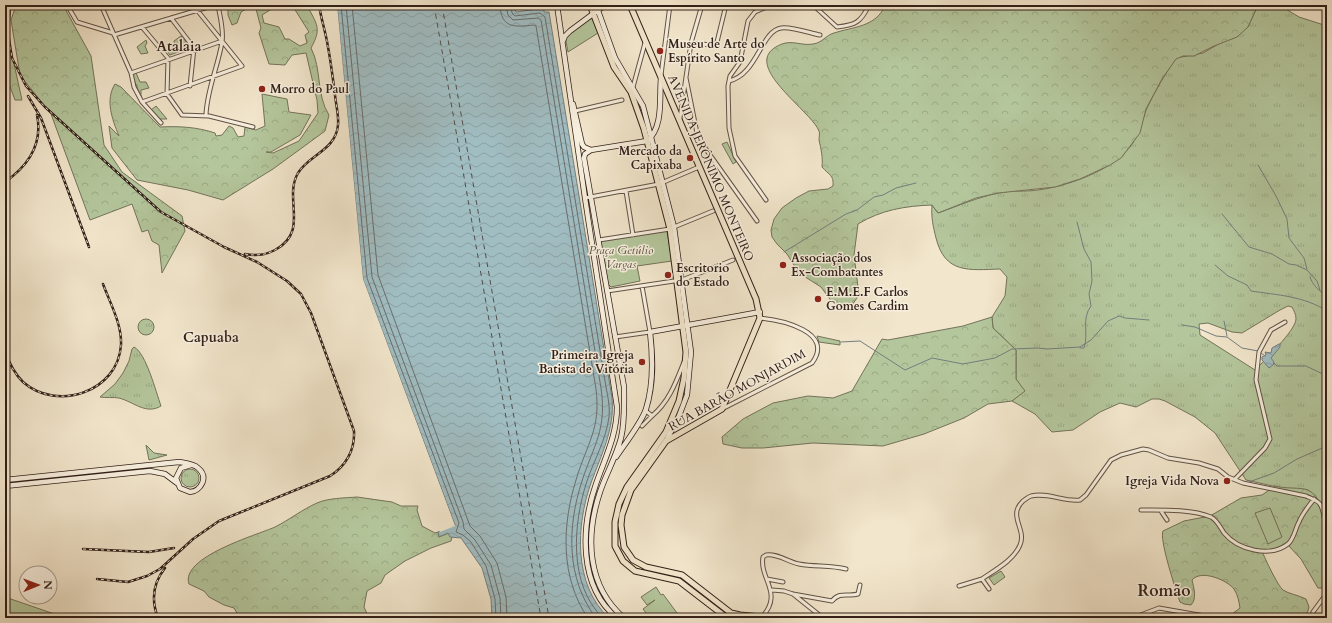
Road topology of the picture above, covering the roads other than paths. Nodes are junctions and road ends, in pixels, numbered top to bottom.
1 (67, 5) edge
2 (101, 5) edge
3 (215, 5) edge
4 (218, 5) edge
5 (557, 5) edge
6 (590, 5) edge
7 (606, 5) edge
8 (630, 5) edge
9 (670, 5) edge
10 (702, 5) edge
11 (726, 5) edge
12 (771, 5) edge
13 (813, 5) edge
14 (869, 5) edge
15 (197, 10) junction
16 (596, 10) edge
17 (171, 18) junction
18 (142, 27) junction
19 (114, 34) junction
20 (820, 35) dead end
21 (222, 41) junction
22 (646, 41) junction
23 (563, 42) junction
24 (691, 43) junction
25 (194, 51) junction
26 (169, 60) junction
27 (131, 74) junction
28 (212, 78) junction
29 (661, 78) junction
30 (686, 78) junction
31 (729, 81) junction
32 (190, 86) junction
33 (633, 87) junction
34 (167, 94) junction
35 (571, 99) junction
36 (622, 100) dead end
37 (142, 102) junction
38 (575, 111) junction
39 (206, 115) junction
40 (679, 120) junction
41 (161, 123) dead end
42 (253, 127) dead end
43 (652, 137) junction
44 (647, 141) junction
45 (591, 150) junction
46 (699, 167) junction
47 (661, 183) junction
48 (626, 191) junction
49 (592, 197) junction
50 (585, 198) junction
51 (766, 200) dead end
52 (713, 211) dead end
53 (756, 221) dead end
54 (672, 228) junction
55 (633, 235) junction
56 (599, 240) junction
57 (732, 260) dead end
58 (682, 280) junction
59 (674, 281) dead end
60 (642, 286) junction
61 (607, 291) junction
62 (762, 316) junction
63 (1285, 322) dead end
64 (686, 326) junction
65 (650, 332) junction
66 (615, 337) junction
67 (686, 357) junction
68 (722, 409) junction
69 (646, 411) junction
70 (652, 416) junction
71 (642, 426) dead end
72 (666, 441) junction
73 (613, 461) junction
74 (192, 465) junction
75 (1235, 479) junction
76 (5, 480) edge
77 (177, 483) junction
78 (5, 486) edge
79 (1314, 499) junction
80 (1141, 510) dead end
81 (1160, 511) junction
82 (1167, 520) dead end
83 (1327, 568) edge
84 (846, 569) dead end
85 (767, 579) junction
86 (982, 579) junction
87 (783, 582) dead end
88 (860, 585) dead end
89 (959, 586) dead end
90 (989, 589) dead end
91 (772, 590) junction
92 (1327, 593) edge
93 (793, 594) junction
94 (801, 595) junction
95 (801, 600) junction
96 (768, 611) junction
97 (762, 617) junction
98 (617, 618) edge
99 (624, 618) edge
100 (727, 618) edge
101 (772, 618) edge
102 (823, 618) edge
103 (1133, 618) edge
104 (1216, 618) edge
105 (1311, 618) edge

1 - 19 street
2 - 19 street
3 - 15 street
4 - 21 street
5 - 23 main road
6 - 16 main road
7 - 16 main road
8 - 22 main road, AVENIDA JERÔNIMO MONTEIRO
9 - 29 street
10 - 24 street
11 - 24 street
12 - 31 street
13 - 14 street
15 - 17 street
15 - 21 street
16 - 23 main road
16 - 33 main road
16 - 44 main road
17 - 18 street
17 - 25 street
18 - 19 street
18 - 26 street
19 - 27 street
20 - 31 street
21 - 25 street
21 - 28 street
21 - 28 street
22 - 29 main road, AVENIDA JERÔNIMO MONTEIRO
22 - 33 street
23 - 35 main road
24 - 30 street
25 - 26 street
25 - 32 street
26 - 27 street
26 - 34 street
27 - 37 street
28 - 32 street
28 - 39 street
29 - 40 main road, AVENIDA JERÔNIMO MONTEIRO
29 - 43 main road
30 - 40 street
30 - 53 street
31 - 51 street
32 - 34 street
33 - 43 main road
34 - 37 street
34 - 39 street
35 - 38 main road
35 - 50 main road
36 - 38 street
37 - 41 street
38 - 45 main road
39 - 42 street
40 - 46 main road, AVENIDA JERÔNIMO MONTEIRO
43 - 44 main road
43 - 47 main road
44 - 45 main road
44 - 47 main road
45 - 49 main road
46 - 47 street
46 - 62 main road, AVENIDA JERÔNIMO MONTEIRO
47 - 48 street
47 - 54 main road
48 - 49 street
48 - 55 street
49 - 50 street
49 - 56 main road
50 - 98 main road
52 - 54 street
54 - 55 street
54 - 58 main road
54 - 64 main road
55 - 56 street
56 - 61 main road
57 - 58 street
58 - 64 main road
59 - 60 street
60 - 61 street
60 - 65 street
61 - 66 main road
62 - 64 main road
62 - 68 main road
62 - 68 street, RUA BARÃO MONJARDIM
63 - 75 street
64 - 65 main road
64 - 67 main road
64 - 72 main road
65 - 66 street
65 - 69 main road
66 - 73 main road
67 - 70 street
67 - 100 main road
68 - 72 main road, RUA BARÃO MONJARDIM
69 - 70 street
69 - 73 main road
70 - 71 street
72 - 97 main road
73 - 99 main road
74 - 76 main road
74 - 77 main road
74 - 77 main road
75 - 79 street
75 - 86 street
77 - 78 main road
79 - 81 street
79 - 83 street
80 - 81 street
81 - 82 street
84 - 85 street
85 - 87 street
85 - 91 street
86 - 89 street
86 - 90 street
88 - 94 street
91 - 93 street
91 - 96 street
92 - 105 street
93 - 94 street
93 - 95 street
94 - 95 street
95 - 102 street
96 - 97 street
96 - 101 street
97 - 101 main road
103 - 104 street

